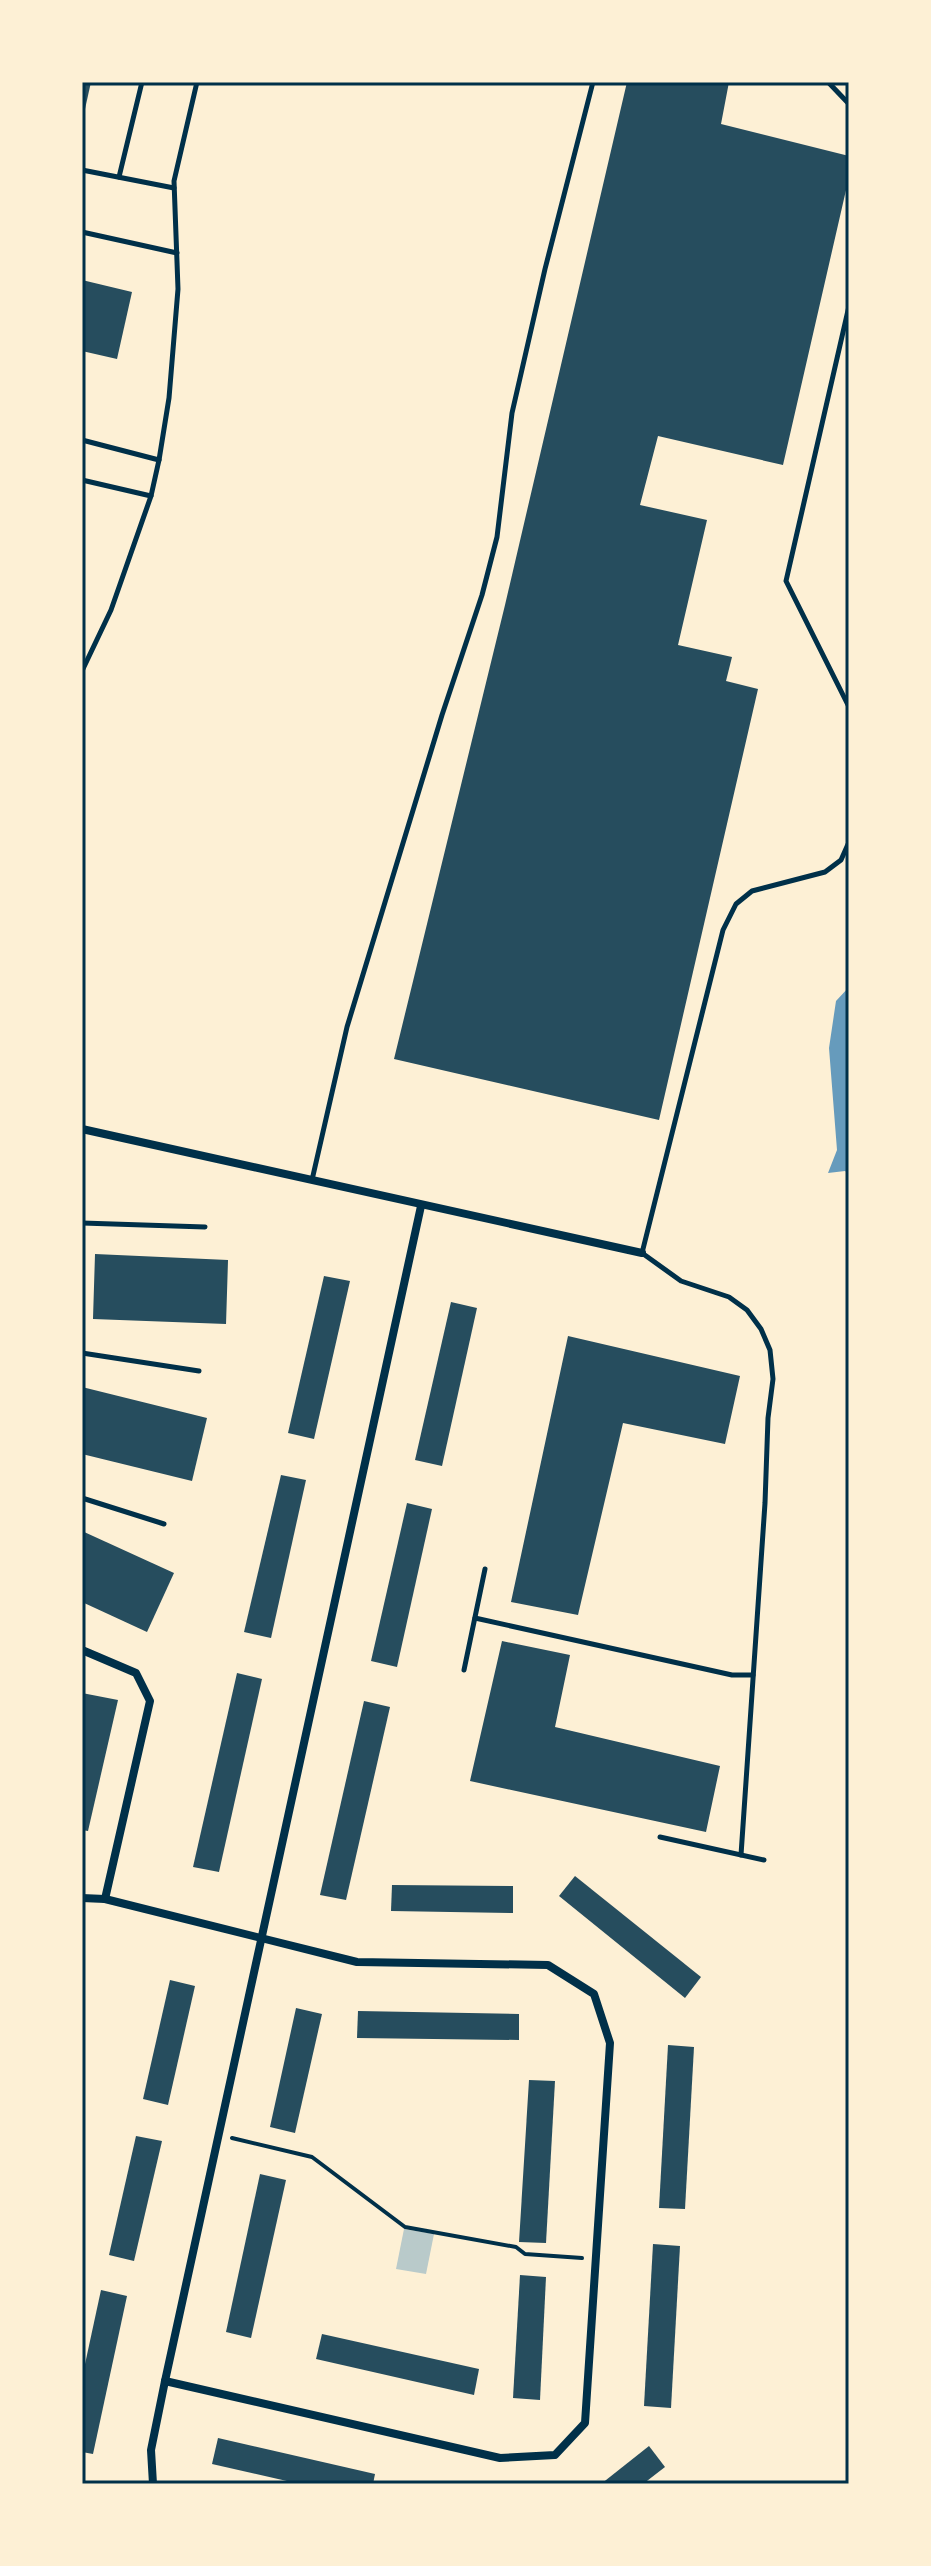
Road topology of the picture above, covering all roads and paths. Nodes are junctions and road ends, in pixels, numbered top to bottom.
1 (142, 82) edge
2 (197, 82) edge
3 (593, 82) edge
4 (828, 82) edge
5 (849, 104) edge
6 (82, 170) edge
7 (119, 177) junction
8 (174, 188) junction
9 (82, 232) edge
10 (177, 253) junction
11 (849, 306) edge
12 (82, 440) edge
13 (159, 460) junction
14 (82, 480) edge
15 (151, 496) junction
16 (82, 671) edge
17 (849, 707) edge
18 (849, 842) edge
19 (82, 1129) edge
20 (312, 1181) junction
21 (421, 1206) junction
22 (82, 1223) edge
23 (205, 1227) dead end
24 (642, 1253) junction
25 (82, 1353) edge
26 (199, 1371) dead end
27 (82, 1498) edge
28 (164, 1524) dead end
29 (485, 1569) dead end
30 (475, 1618) junction
31 (82, 1650) edge
32 (464, 1670) dead end
33 (753, 1675) junction
34 (660, 1837) dead end
35 (741, 1855) junction
36 (764, 1860) dead end
37 (82, 1898) edge
38 (105, 1899) junction
39 (260, 1940) junction
40 (218, 2134) junction
41 (596, 2259) junction
42 (165, 2381) junction
43 (153, 2484) edge

1 - 7 lane
2 - 8 lane
3 - 20 lane
4 - 5 lane
6 - 7 lane
7 - 8 lane
8 - 10 lane
9 - 10 lane
10 - 13 lane
11 - 17 lane
12 - 13 lane
13 - 15 lane
14 - 15 lane
15 - 16 lane
18 - 24 lane
19 - 20 street
20 - 21 street
21 - 24 street
21 - 39 street
22 - 23 lane
24 - 33 lane
25 - 26 lane
27 - 28 lane
29 - 30 lane
30 - 32 lane
30 - 33 lane
31 - 38 street
33 - 35 lane
34 - 35 lane
35 - 36 lane
37 - 38 street
38 - 39 street
39 - 40 street
39 - 41 street
40 - 41 path
40 - 42 street
41 - 42 street
42 - 43 street

